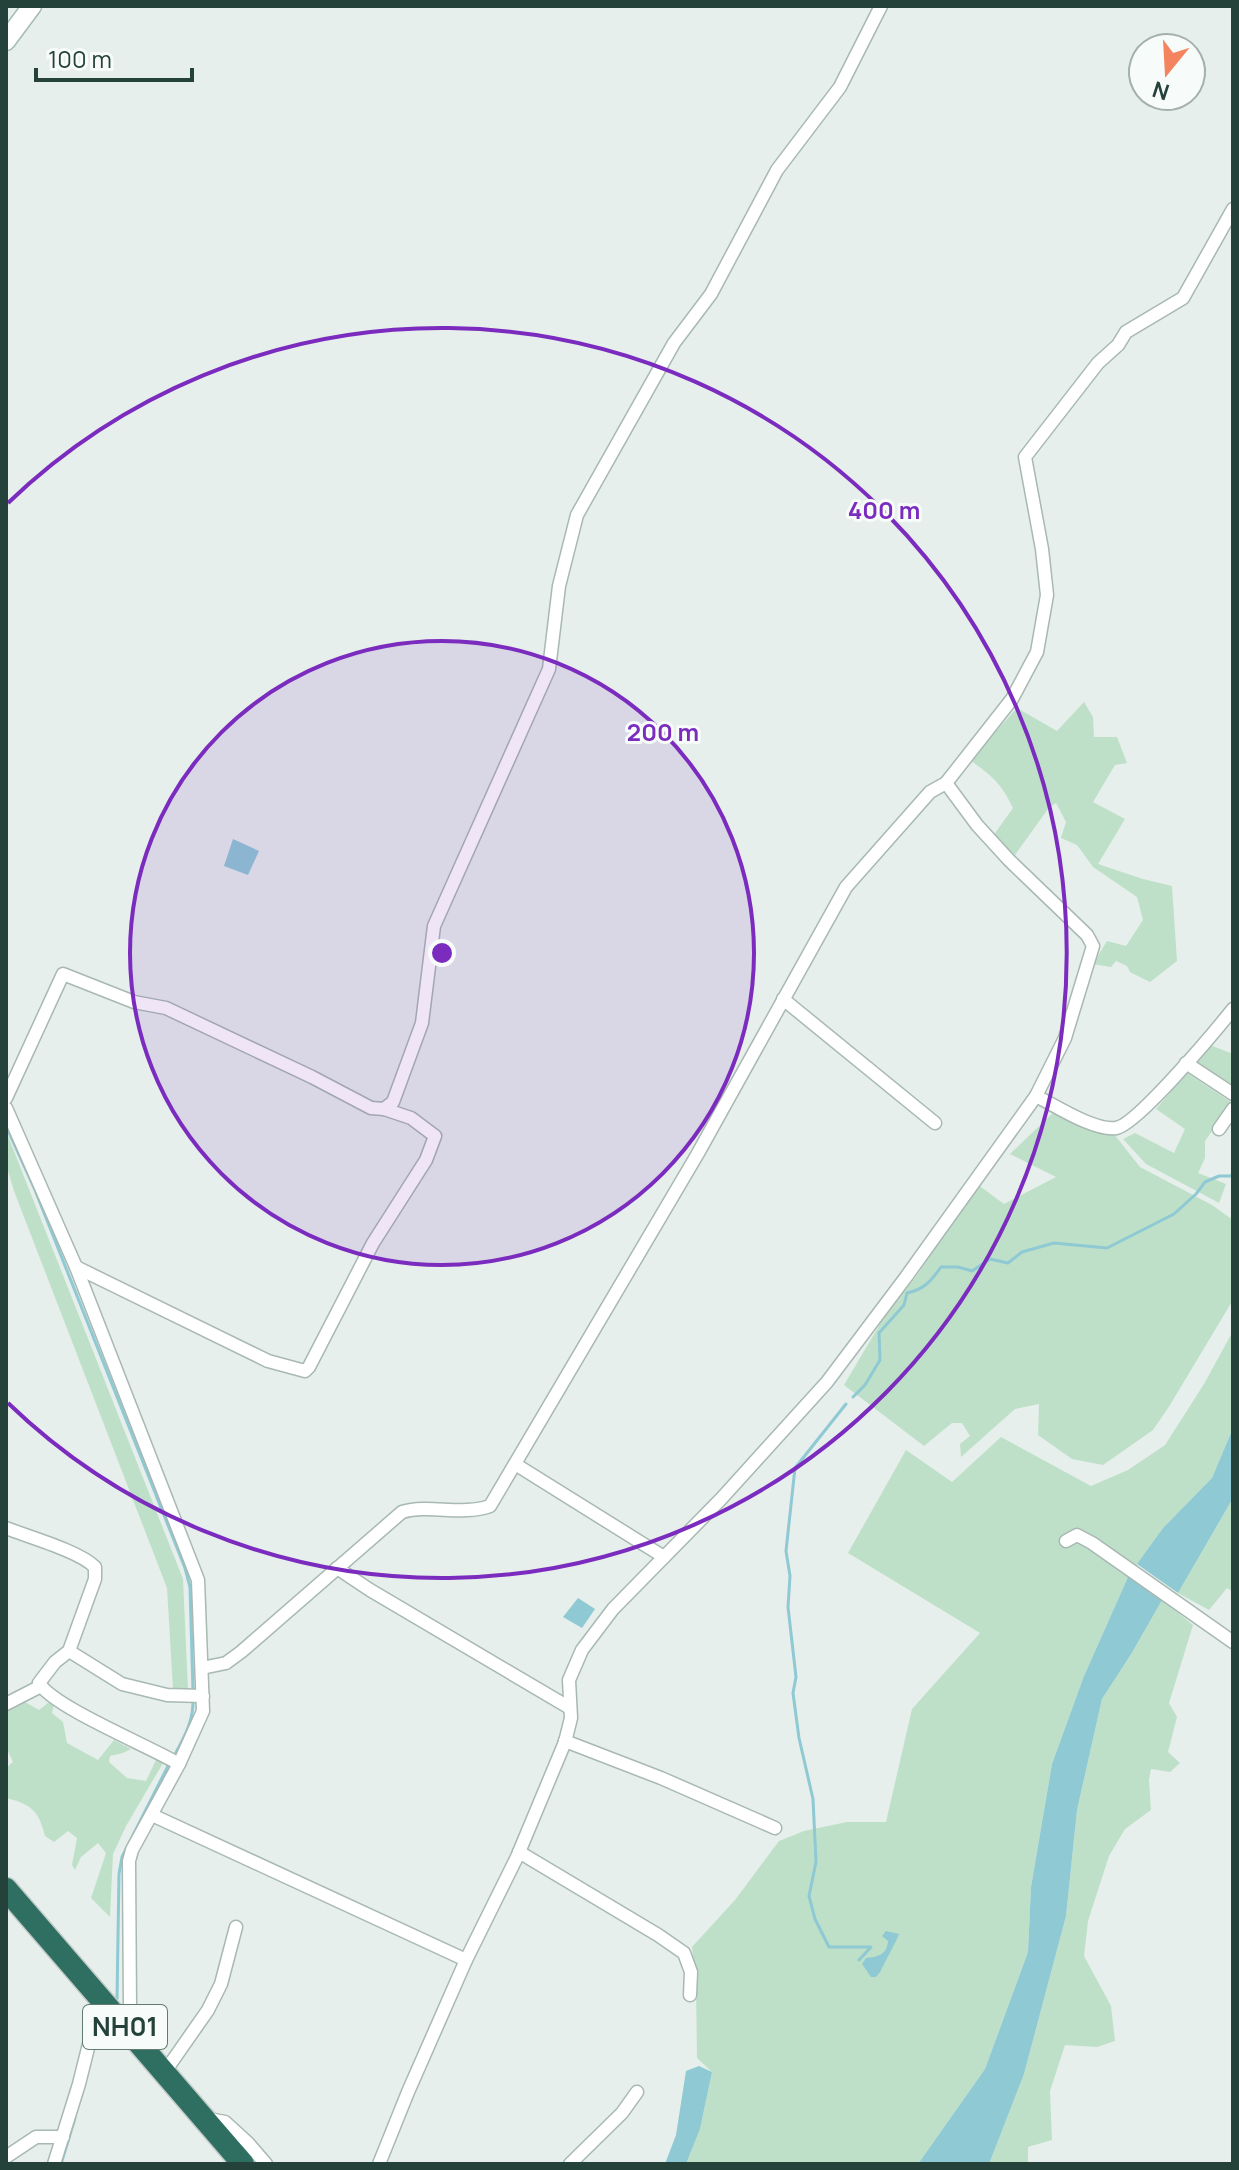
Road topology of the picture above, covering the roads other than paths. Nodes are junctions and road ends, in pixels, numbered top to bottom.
1 (32, 6) edge
2 (881, 6) edge
3 (6, 41) edge
4 (1233, 209) edge
5 (946, 783) junction
6 (783, 999) junction
7 (1233, 1009) edge
8 (1186, 1063) junction
9 (1233, 1094) edge
10 (1036, 1096) junction
11 (6, 1098) edge
12 (6, 1108) edge
13 (384, 1109) junction
14 (1233, 1109) edge
15 (935, 1123) dead end
16 (1219, 1129) dead end
17 (76, 1267) junction
18 (515, 1464) junction
19 (6, 1528) edge
20 (1066, 1541) dead end
21 (664, 1557) junction
22 (337, 1568) junction
23 (1233, 1642) edge
24 (69, 1651) junction
25 (202, 1668) junction
26 (41, 1686) junction
27 (203, 1696) junction
28 (6, 1704) edge
29 (570, 1708) junction
30 (565, 1741) junction
31 (179, 1764) junction
32 (152, 1815) junction
33 (775, 1828) dead end
34 (519, 1852) junction
35 (6, 1889) edge
36 (236, 1927) dead end
37 (466, 1960) junction
38 (690, 1995) dead end
39 (111, 2012) junction
40 (164, 2073) junction
41 (637, 2092) dead end
42 (204, 2118) junction
43 (63, 2137) junction
44 (6, 2157) edge
45 (54, 2164) edge
46 (243, 2164) edge
47 (266, 2164) edge
48 (379, 2164) edge
49 (570, 2164) edge

1 - 3 main road
2 - 13 street
4 - 5 street
5 - 6 street
5 - 10 street
6 - 15 street
6 - 18 street
7 - 8 street
8 - 9 street
8 - 10 street
10 - 21 street
11 - 13 street
12 - 17 street
13 - 17 street
14 - 16 street
17 - 25 street
18 - 21 street
18 - 22 street
19 - 24 street
20 - 23 street
21 - 29 street
22 - 25 street
22 - 29 street
24 - 26 street
24 - 27 street
25 - 27 street
26 - 28 street
26 - 31 street
27 - 31 street
29 - 30 street
30 - 33 street
30 - 34 street
31 - 32 street
32 - 37 street
32 - 39 street
34 - 37 street
34 - 38 street
35 - 39 highway, NH01
36 - 40 street
37 - 48 street
39 - 40 highway, NH01
39 - 43 street
40 - 42 highway, NH01
41 - 49 street
42 - 46 highway, NH01
42 - 47 street
43 - 44 street
43 - 45 street

